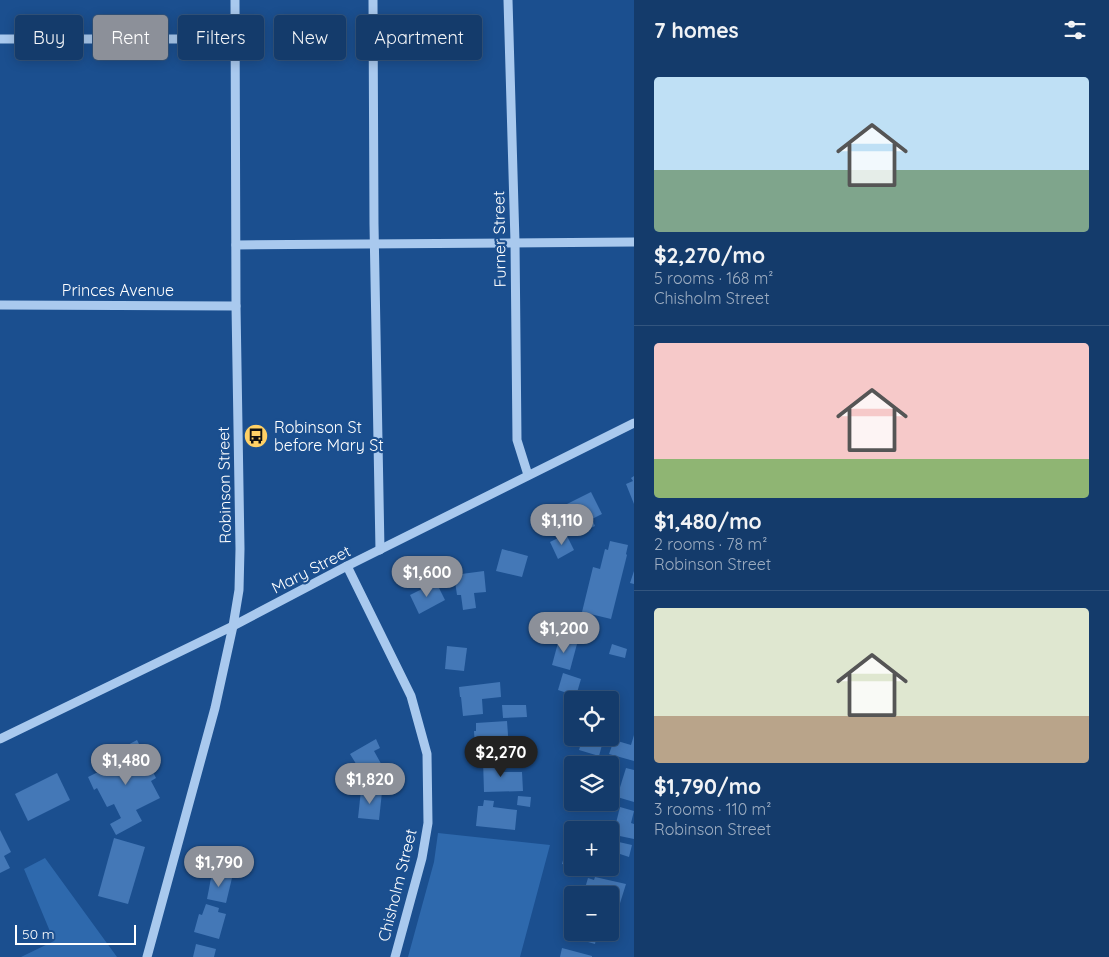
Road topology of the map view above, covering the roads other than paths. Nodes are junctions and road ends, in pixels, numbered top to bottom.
1 (236, 0) edge
2 (373, 0) edge
3 (508, 0) edge
4 (236, 15) edge
5 (0, 39) edge
6 (178, 39) edge
7 (236, 60) edge
8 (515, 242) junction
9 (634, 242) edge
10 (375, 244) junction
11 (236, 246) junction
12 (0, 305) edge
13 (236, 306) junction
14 (634, 423) edge
15 (528, 476) junction
16 (380, 550) junction
17 (347, 566) junction
18 (234, 626) junction
19 (0, 739) edge
20 (147, 957) edge
21 (395, 957) edge

1 - 4 street, Robinson Street
2 - 10 street
3 - 8 street, Furner Street
5 - 6 street
7 - 11 street, Robinson Street
8 - 9 street
8 - 10 street
8 - 15 street, Furner Street
10 - 11 street
10 - 16 street
11 - 13 street, Robinson Street
12 - 13 street, Princes Avenue
13 - 18 street, Robinson Street
14 - 15 street, Mary Street
15 - 16 street, Mary Street
16 - 17 street, Mary Street
17 - 18 street, Mary Street
17 - 21 street, Chisholm Street
18 - 19 street, Mary Street
18 - 20 street, Robinson Street

